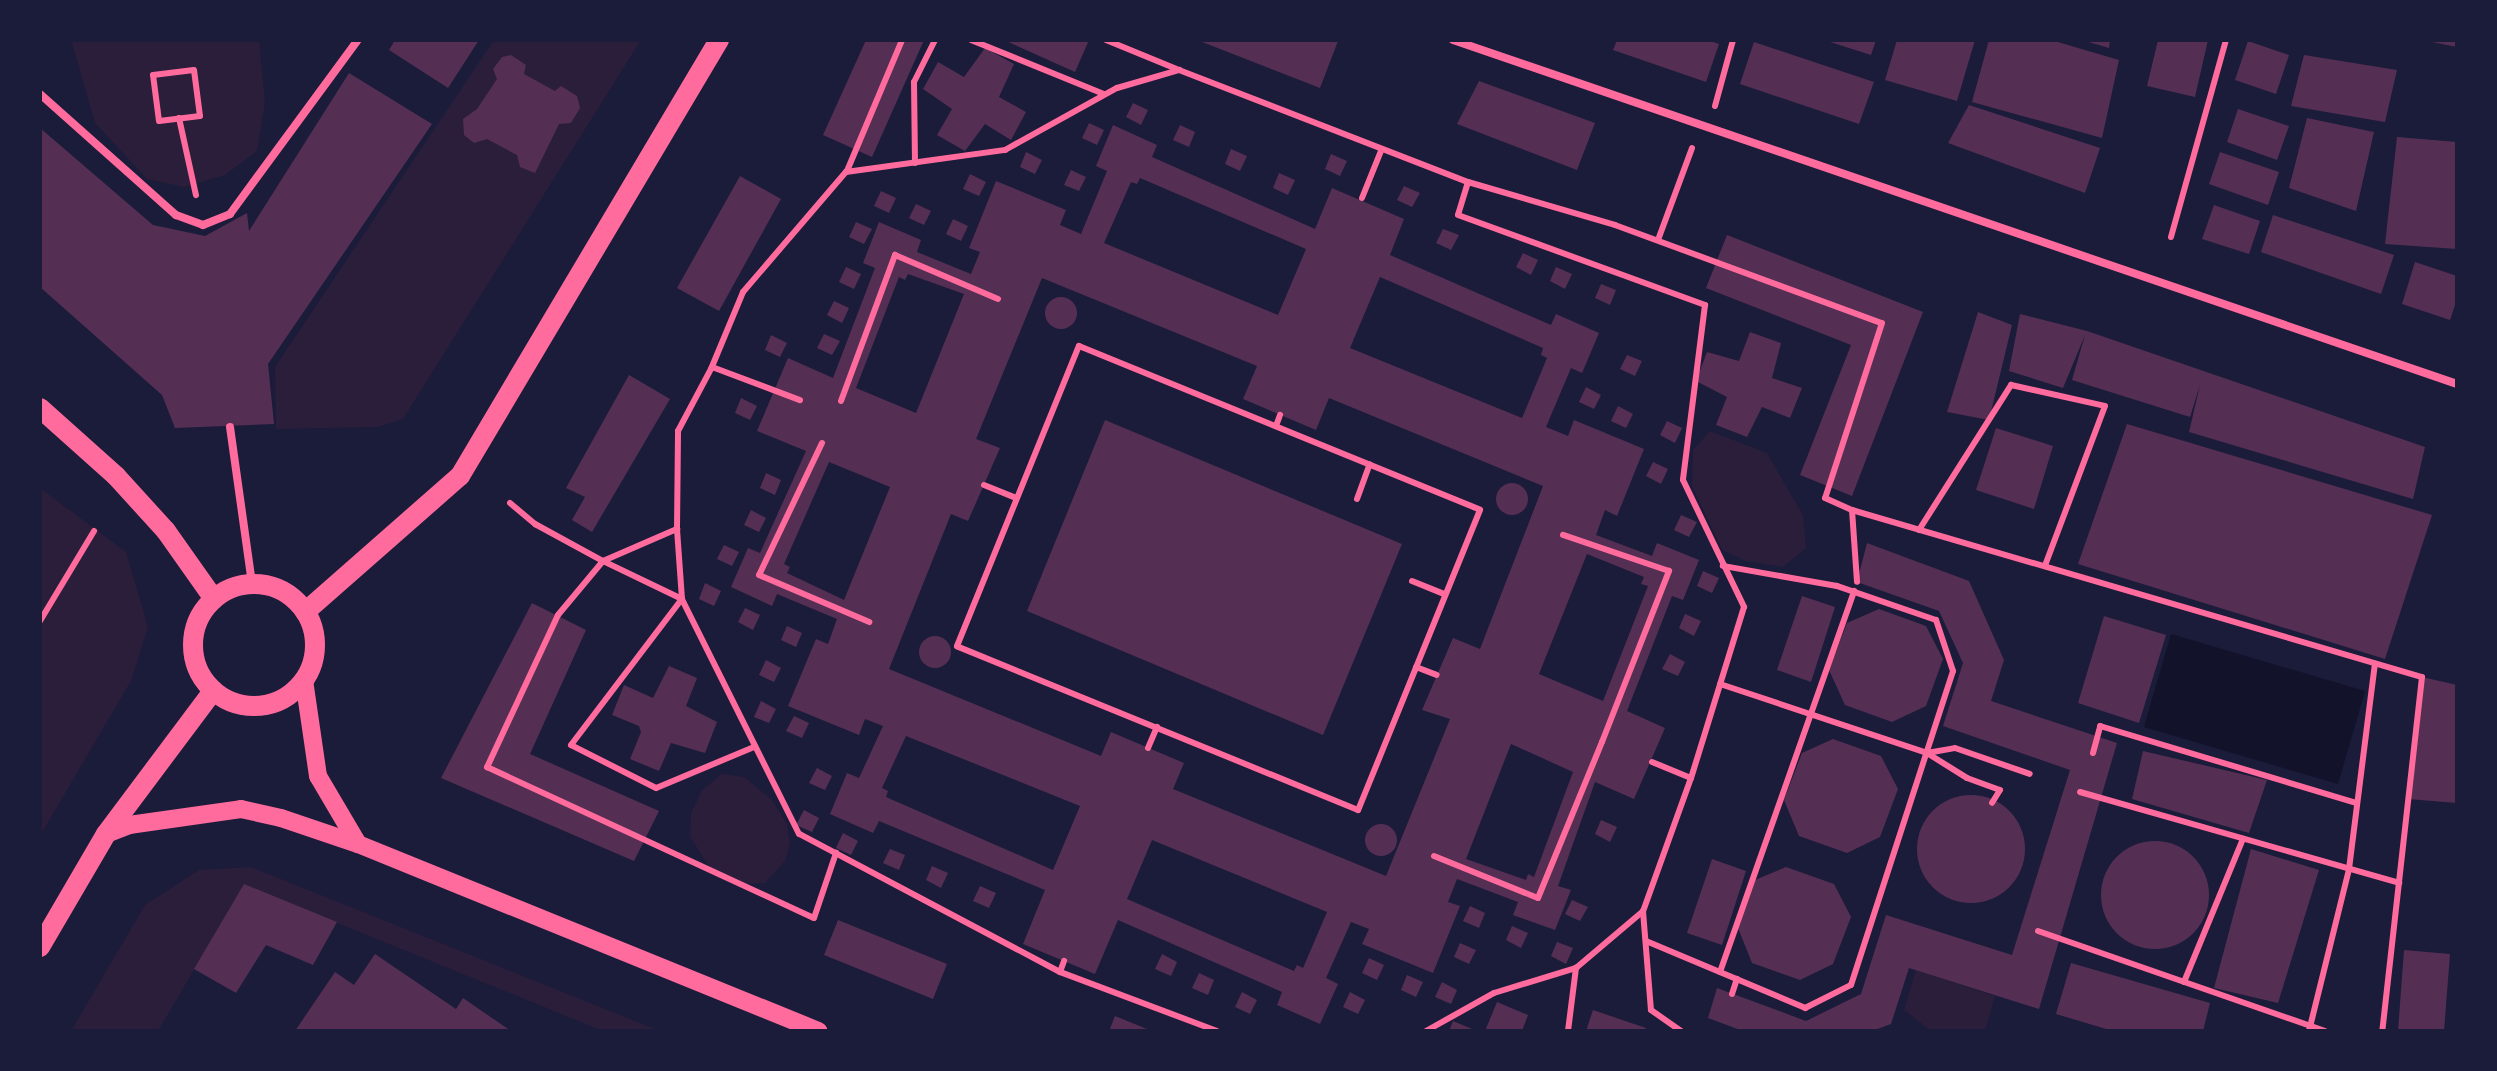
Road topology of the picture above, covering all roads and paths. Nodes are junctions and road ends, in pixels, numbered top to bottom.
1 (358, 40) edge
2 (719, 40) edge
3 (902, 40) edge
4 (935, 40) edge
5 (970, 40) edge
6 (1106, 40) edge
7 (1454, 40) edge
8 (1733, 40) edge
9 (2226, 40) edge
10 (1180, 70) junction
11 (40, 94) edge
12 (1105, 95) junction
13 (1714, 110) dead end
14 (179, 118) junction
15 (1692, 148) dead end
16 (1381, 151) junction
17 (915, 163) junction
18 (846, 172) junction
19 (1468, 182) junction
20 (1362, 198) dead end
21 (203, 224) junction
22 (205, 236) dead end
23 (2172, 237) dead end
24 (1658, 240) junction
25 (998, 299) dead end
26 (712, 367) junction
27 (2457, 384) edge
28 (800, 400) dead end
29 (841, 400) dead end
30 (40, 408) edge
31 (1280, 415) dead end
32 (230, 426) dead end
33 (1276, 426) junction
34 (822, 444) dead end
35 (1370, 464) junction
36 (984, 484) dead end
37 (1018, 498) junction
38 (1357, 499) dead end
39 (510, 503) dead end
40 (1852, 510) junction
41 (677, 528) junction
42 (1920, 530) junction
43 (94, 531) dead end
44 (1564, 535) dead end
45 (604, 561) junction
46 (1723, 566) junction
47 (2045, 566) junction
48 (1412, 581) dead end
49 (1857, 582) dead end
50 (252, 584) junction
51 (1869, 586) dead end
52 (1854, 591) junction
53 (1446, 594) junction
54 (1867, 596) junction
55 (214, 598) junction
56 (682, 599) junction
57 (305, 612) junction
58 (40, 621) edge
59 (869, 622) dead end
60 (2376, 663) junction
61 (1416, 666) junction
62 (1437, 676) dead end
63 (304, 680) junction
64 (1720, 684) junction
65 (213, 691) junction
66 (1810, 715) junction
67 (1157, 727) junction
68 (754, 748) junction
69 (1148, 748) dead end
70 (1927, 753) junction
71 (2092, 753) dead end
72 (1652, 762) dead end
73 (2030, 774) dead end
74 (1692, 778) junction
75 (2080, 792) dead end
76 (1992, 802) dead end
77 (2357, 803) junction
78 (106, 834) junction
79 (2243, 839) junction
80 (358, 844) junction
81 (836, 854) junction
82 (1434, 856) dead end
83 (2348, 869) junction
84 (2398, 883) junction
85 (1643, 912) junction
86 (2038, 931) dead end
87 (1646, 941) junction
88 (40, 947) edge
89 (1064, 961) dead end
90 (1576, 968) junction
91 (1060, 972) junction
92 (1720, 972) junction
93 (1738, 979) junction
94 (2184, 982) junction
95 (1732, 994) dead end
96 (2310, 1028) edge
97 (818, 1031) edge
98 (1217, 1031) edge
99 (1426, 1031) edge
100 (1568, 1031) edge
101 (1681, 1031) edge
102 (2325, 1031) edge
103 (2382, 1031) edge

1 - 21 lane
2 - 57 main road
3 - 18 path
4 - 17 path
5 - 12 path
6 - 10 path
7 - 27 lane
8 - 13 path
9 - 23 path
10 - 12 path
10 - 16 path
11 - 21 lane
12 - 17 path
14 - 14 path
14 - 21 path
15 - 24 path
16 - 19 path
16 - 20 path
17 - 18 path
18 - 26 path
19 - 24 path
19 - 46 path
21 - 22 lane
24 - 40 path
25 - 29 path
26 - 28 path
26 - 41 path
30 - 55 main road
31 - 33 path
32 - 50 lane
33 - 35 path
33 - 37 path
34 - 59 path
35 - 38 path
35 - 53 path
36 - 37 path
37 - 67 path
39 - 45 path
40 - 42 path
40 - 49 path
41 - 45 path
41 - 56 path
42 - 47 path
42 - 47 path
43 - 58 path
44 - 82 path
45 - 56 path
45 - 81 path
46 - 52 path
46 - 64 path
47 - 60 path
48 - 53 path
50 - 55 main road
50 - 57 main road
51 - 54 path
52 - 54 path
52 - 66 path
53 - 61 path
54 - 70 path
55 - 65 main road
56 - 68 path
56 - 68 path
57 - 63 main road
60 - 77 path
60 - 84 path
61 - 62 path
61 - 67 path
63 - 65 main road
63 - 80 street
64 - 66 path
64 - 74 path
65 - 78 main road
66 - 70 path
66 - 92 path
67 - 69 path
68 - 81 path
70 - 73 path
70 - 76 path
70 - 93 path
71 - 77 path
72 - 74 path
74 - 85 path
75 - 79 path
77 - 83 path
78 - 80 street
78 - 88 main road
79 - 83 path
79 - 94 path
80 - 97 street
81 - 91 path
83 - 84 path
83 - 96 path
84 - 103 path
85 - 87 path
85 - 90 path
86 - 94 path
87 - 92 path
87 - 101 path
89 - 91 path
90 - 99 path
90 - 100 path
91 - 98 path
92 - 93 path
93 - 95 path
94 - 96 path
96 - 102 path

